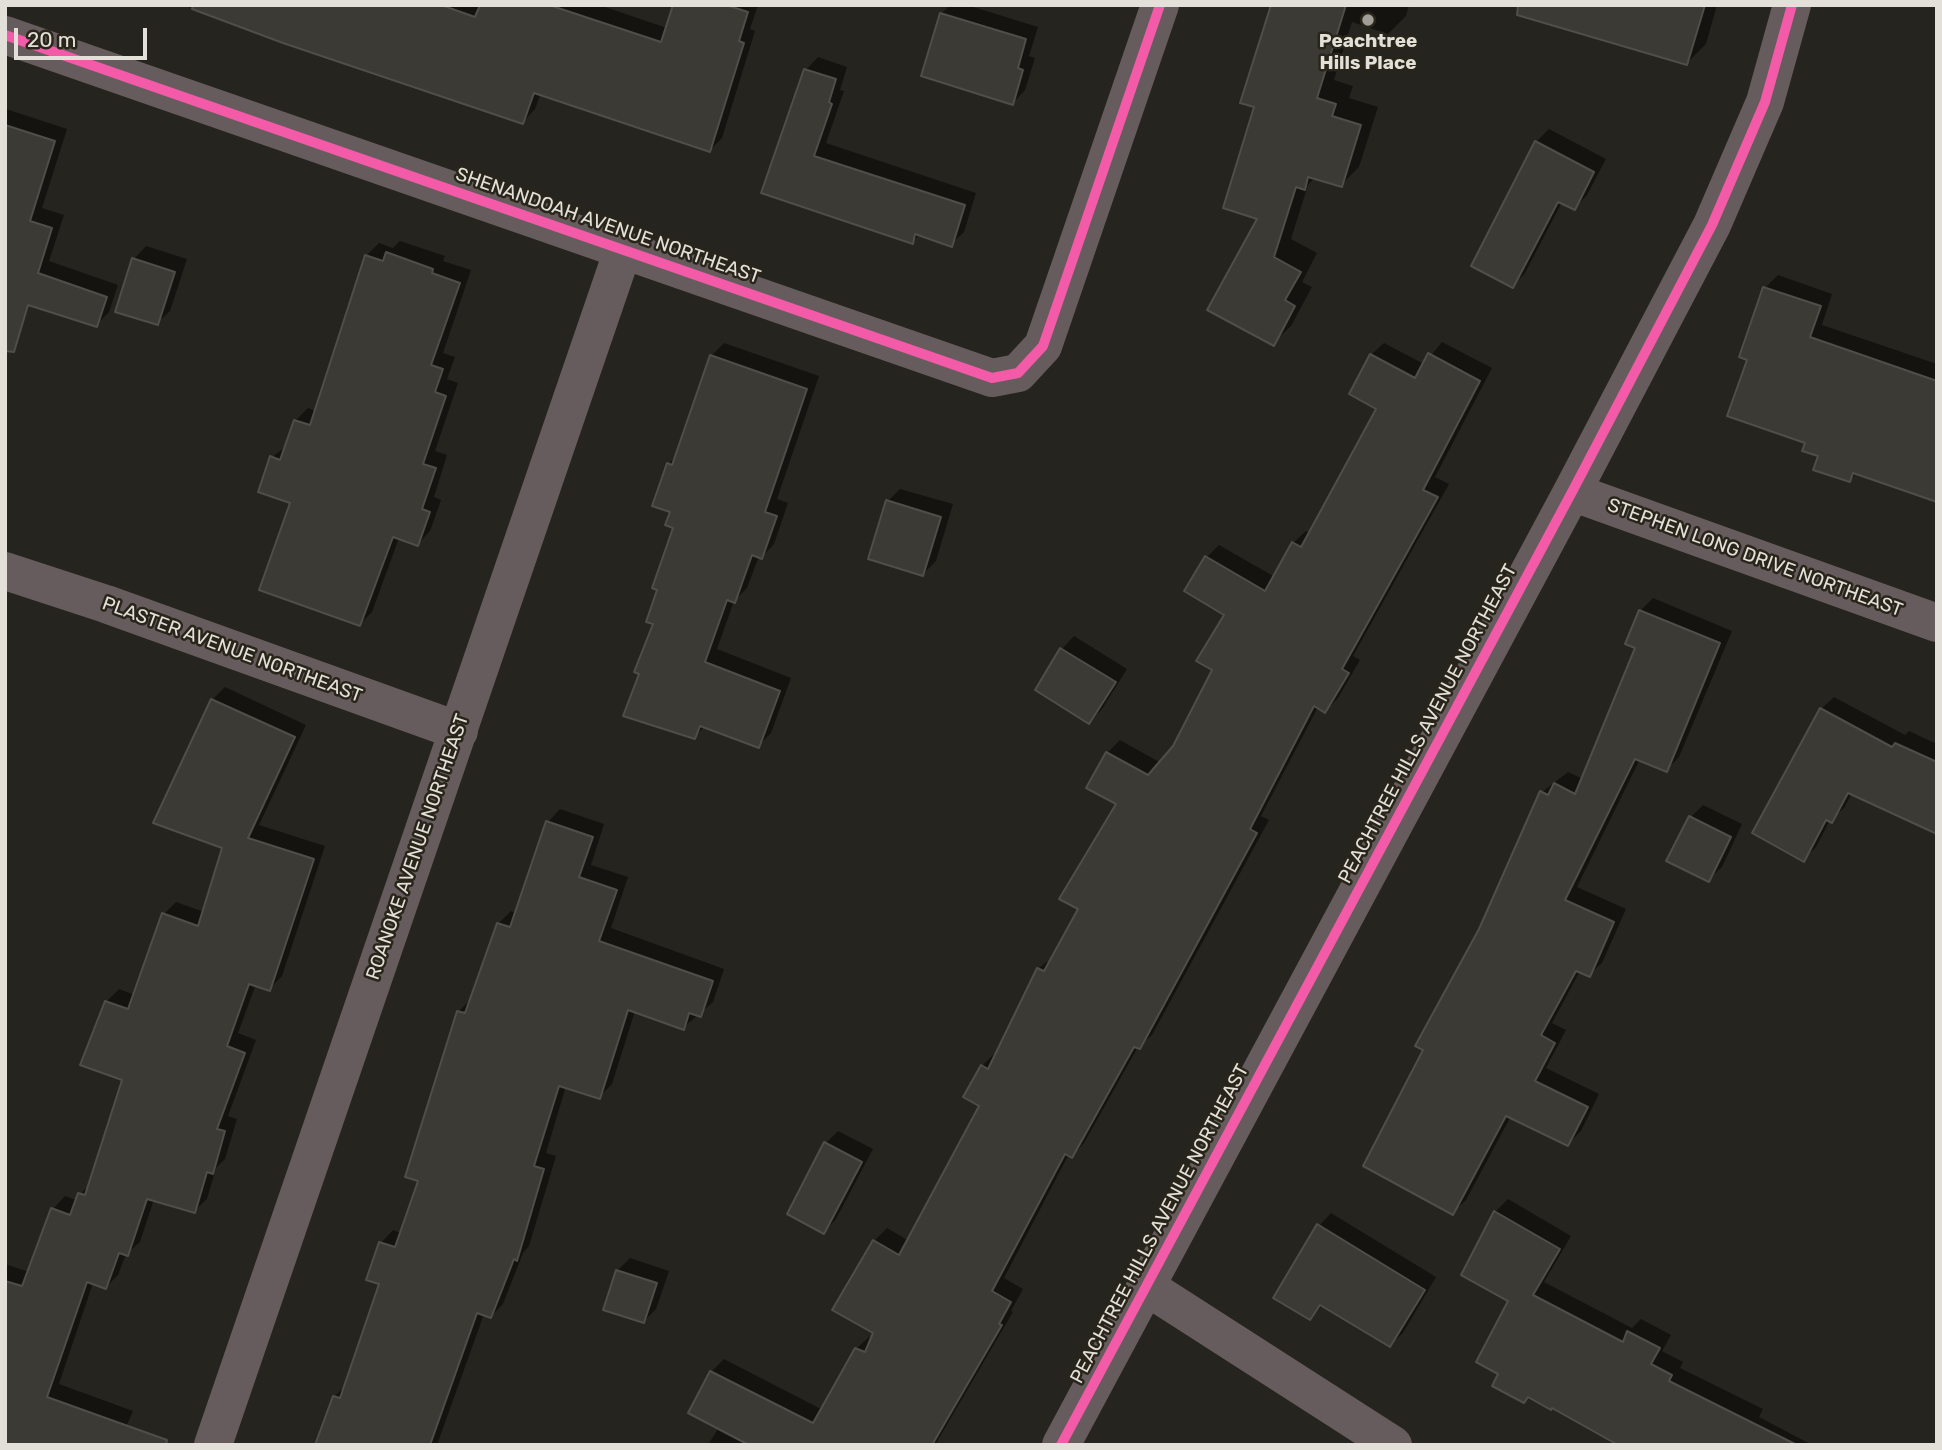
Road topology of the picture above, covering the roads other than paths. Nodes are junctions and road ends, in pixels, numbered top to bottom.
1 (1160, 5) edge
2 (1792, 5) edge
3 (5, 35) edge
4 (623, 250) junction
5 (1572, 492) junction
6 (5, 571) edge
7 (1937, 623) edge
8 (458, 731) junction
9 (1147, 1287) junction
10 (213, 1445) edge
11 (1061, 1445) edge
12 (1393, 1445) edge

1 - 4 street, SHENANDOAH AVENUE NORTHEAST
2 - 5 street, PEACHTREE HILLS AVENUE NORTHEAST
3 - 4 street, SHENANDOAH AVENUE NORTHEAST
4 - 8 street, ROANOKE AVENUE NORTHEAST
5 - 7 street, STEPHEN LONG DRIVE NORTHEAST
5 - 9 street, PEACHTREE HILLS AVENUE NORTHEAST
6 - 8 street, PLASTER AVENUE NORTHEAST
8 - 10 street, ROANOKE AVENUE NORTHEAST
9 - 11 street, PEACHTREE HILLS AVENUE NORTHEAST
9 - 12 street

